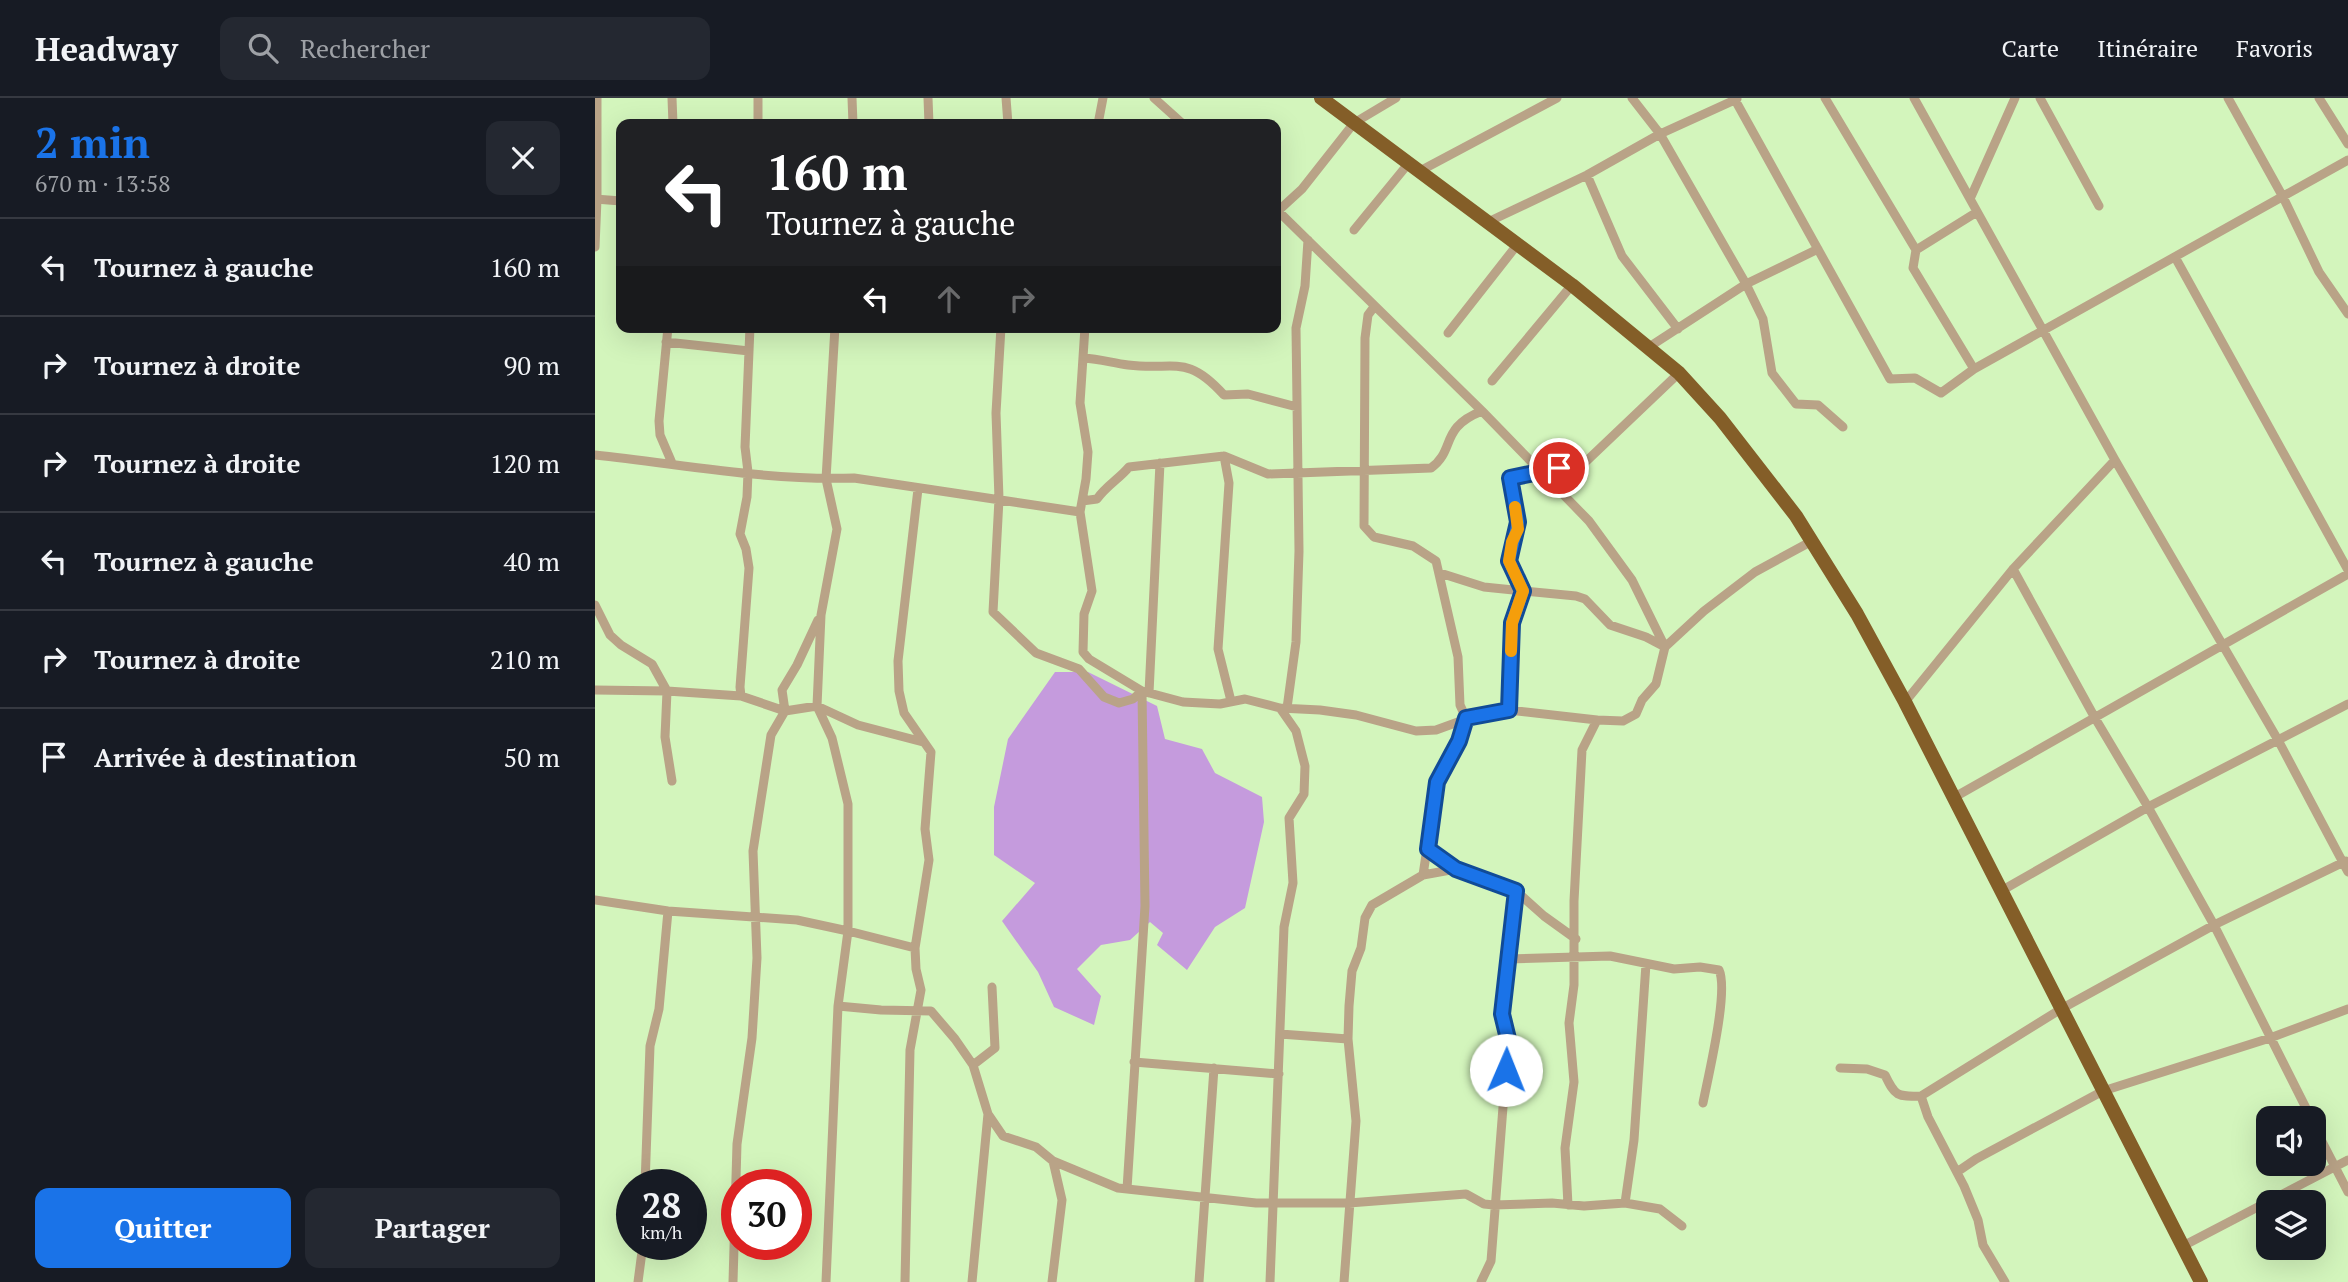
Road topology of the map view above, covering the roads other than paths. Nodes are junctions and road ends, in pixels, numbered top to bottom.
1 (597, 98) edge
2 (672, 98) edge
3 (758, 98) edge
4 (852, 98) edge
5 (928, 98) edge
6 (1006, 98) edge
7 (1103, 98) edge
8 (1154, 98) edge
9 (1321, 98) edge
10 (1397, 98) edge
11 (1557, 98) edge
12 (1632, 98) edge
13 (1825, 98) edge
14 (1913, 98) edge
15 (2015, 98) edge
16 (2039, 98) edge
17 (2228, 98) edge
18 (2319, 98) edge
19 (1736, 99) edge
20 (673, 119) edge
21 (758, 119) edge
22 (853, 119) edge
23 (929, 119) edge
24 (1008, 119) edge
25 (1099, 119) edge
26 (1177, 119) edge
27 (1354, 123) junction
28 (1660, 134) junction
29 (2348, 144) edge
30 (2348, 160) edge
31 (1413, 168) junction
32 (1587, 175) junction
33 (2283, 197) junction
34 (596, 199) edge
35 (1970, 199) junction
36 (616, 201) edge
37 (2099, 206) dead end
38 (1281, 207) edge
39 (1977, 212) junction
40 (1281, 214) edge
41 (1488, 222) junction
42 (1354, 230) dead end
43 (1308, 240) junction
44 (1517, 245) junction
45 (595, 247) edge
46 (1818, 249) junction
47 (1916, 250) junction
48 (2175, 257) junction
49 (1746, 284) junction
50 (1572, 285) junction
51 (1374, 307) junction
52 (2348, 314) edge
53 (1678, 329) junction
54 (2044, 331) junction
55 (667, 333) edge
56 (750, 333) edge
57 (835, 333) edge
58 (1001, 333) edge
59 (1085, 333) edge
60 (1448, 333) dead end
61 (666, 342) junction
62 (1649, 347) junction
63 (749, 351) junction
64 (1084, 358) junction
65 (1974, 369) junction
66 (1679, 373) junction
67 (1492, 381) dead end
68 (1297, 407) junction
69 (1482, 411) junction
70 (1843, 427) dead end
71 (595, 455) edge
72 (1224, 456) junction
73 (2115, 460) junction
74 (672, 463) junction
75 (1160, 463) junction
76 (1364, 470) junction
77 (1297, 471) junction
78 (748, 472) junction
79 (1542, 472) junction
80 (826, 479) junction
81 (918, 489) junction
82 (999, 499) junction
83 (1082, 501) junction
84 (1080, 512) junction
85 (1812, 541) junction
86 (2013, 569) junction
87 (2348, 572) edge
88 (1440, 573) junction
89 (1523, 591) junction
90 (595, 606) edge
91 (821, 615) junction
92 (2222, 644) junction
93 (1665, 647) junction
94 (595, 690) edge
95 (667, 691) junction
96 (1146, 692) junction
97 (741, 696) junction
98 (1231, 701) junction
99 (1905, 702) junction
100 (2348, 704) edge
101 (817, 706) junction
102 (1284, 708) junction
103 (1509, 710) junction
104 (785, 711) junction
105 (1466, 718) junction
106 (2095, 718) junction
107 (1597, 720) junction
108 (2278, 740) junction
109 (923, 742) junction
110 (672, 781) dead end
111 (1953, 798) junction
112 (2148, 807) junction
113 (1428, 849) junction
114 (2346, 861) edge
115 (1456, 869) junction
116 (2348, 872) edge
117 (1423, 875) junction
118 (1516, 891) junction
119 (2000, 891) junction
120 (595, 900) edge
121 (667, 911) junction
122 (754, 916) junction
123 (2214, 925) junction
124 (848, 931) junction
125 (1576, 939) junction
126 (915, 948) junction
127 (1575, 956) junction
128 (1508, 959) junction
129 (1646, 964) junction
130 (992, 987) dead end
131 (838, 1006) junction
132 (917, 1009) junction
133 (2061, 1009) junction
134 (2348, 1009) edge
135 (1280, 1034) junction
136 (2270, 1038) junction
137 (1348, 1040) junction
138 (1134, 1062) junction
139 (973, 1065) junction
140 (1214, 1068) junction
141 (1840, 1068) dead end
142 (1279, 1074) junction
143 (2103, 1091) junction
144 (1921, 1096) junction
145 (1703, 1103) dead end
146 (2305, 1106) edge
147 (988, 1114) junction
148 (2326, 1149) edge
149 (2348, 1160) edge
150 (1053, 1161) junction
151 (2335, 1167) junction
152 (646, 1169) edge
153 (1957, 1172) junction
154 (1127, 1189) junction
155 (2348, 1192) edge
156 (1205, 1198) junction
157 (1274, 1203) junction
158 (1349, 1203) junction
159 (1625, 1203) junction
160 (1494, 1205) junction
161 (1568, 1205) junction
162 (1682, 1226) dead end
163 (2181, 1247) junction
164 (641, 1260) edge
165 (638, 1282) edge
166 (733, 1282) edge
167 (826, 1282) edge
168 (905, 1282) edge
169 (972, 1282) edge
170 (1052, 1282) edge
171 (1199, 1282) edge
172 (1270, 1282) edge
173 (1343, 1282) edge
174 (1481, 1282) edge
175 (2005, 1282) edge
176 (2201, 1282) edge

1 - 34 street
2 - 20 street
3 - 21 street
4 - 22 street
5 - 23 street
6 - 24 street
7 - 25 street
8 - 26 street
9 - 27 highway
10 - 27 street
11 - 31 street
12 - 28 street
13 - 47 street
14 - 35 street
15 - 35 street
16 - 37 street
17 - 33 street
18 - 29 street
19 - 28 street
19 - 46 street
27 - 31 highway
27 - 38 street
28 - 32 street
28 - 49 street
30 - 33 street
31 - 41 highway
31 - 42 street
32 - 41 street
32 - 53 street
33 - 48 street
33 - 52 street
34 - 36 street
34 - 45 street
35 - 39 street
39 - 47 street
39 - 54 street
40 - 43 street
41 - 44 highway
43 - 51 street
43 - 68 street
44 - 50 highway
44 - 60 street
46 - 49 street
46 - 65 street
47 - 65 street
48 - 54 street
48 - 87 street
49 - 53 street
49 - 70 street
50 - 62 highway
50 - 67 street
51 - 69 street
51 - 76 street
53 - 62 street
54 - 65 street
54 - 73 street
55 - 61 street
56 - 63 street
57 - 80 street
58 - 82 street
59 - 64 street
61 - 63 street
61 - 74 street
62 - 66 highway
63 - 78 street
64 - 68 street
64 - 83 street
66 - 79 street
66 - 85 highway
68 - 77 street
69 - 76 street
69 - 79 street
71 - 74 street
72 - 75 street
72 - 77 street
72 - 98 street
73 - 86 street
73 - 92 street
74 - 78 street
75 - 83 street
75 - 96 street
76 - 77 street
76 - 88 street
77 - 102 street
78 - 80 street
78 - 97 street
79 - 89 street
79 - 93 street
80 - 81 street
80 - 91 street
81 - 82 street
81 - 109 street
82 - 84 street
82 - 96 street
83 - 84 street
84 - 96 street
85 - 93 street
85 - 99 highway
86 - 99 street
86 - 106 street
87 - 92 street
88 - 89 street
88 - 105 street
89 - 93 street
89 - 103 street
90 - 95 street
91 - 101 street
91 - 104 street
92 - 106 street
92 - 108 street
93 - 107 street
94 - 95 street
95 - 97 street
95 - 110 street
96 - 98 street
96 - 138 street
97 - 104 street
98 - 102 street
99 - 111 highway
100 - 108 street
101 - 104 street
101 - 109 street
101 - 124 street
102 - 105 street
102 - 135 street
103 - 105 street
103 - 107 street
104 - 122 street
105 - 113 street
106 - 111 street
106 - 112 street
107 - 125 street
108 - 112 street
108 - 114 street
109 - 126 street
111 - 119 highway
112 - 119 street
112 - 123 street
113 - 115 street
113 - 117 street
114 - 116 street
114 - 123 street
115 - 117 street
115 - 118 street
117 - 137 street
118 - 125 street
118 - 128 street
119 - 133 highway
120 - 121 street
121 - 122 street
121 - 152 street
122 - 124 street
122 - 166 street
123 - 133 street
123 - 136 street
124 - 126 street
124 - 131 street
125 - 127 street
126 - 132 street
127 - 128 street
127 - 129 street
127 - 161 street
128 - 160 street
129 - 145 street
129 - 159 street
130 - 139 street
131 - 132 street
131 - 167 street
132 - 139 street
132 - 168 street
133 - 143 highway
133 - 144 street
134 - 136 street
135 - 137 street
135 - 142 street
136 - 143 street
136 - 146 street
137 - 158 street
138 - 140 street
138 - 154 street
139 - 147 street
140 - 142 street
140 - 156 street
141 - 144 street
142 - 157 street
143 - 153 street
143 - 163 highway
144 - 153 street
147 - 150 street
147 - 169 street
148 - 151 street
149 - 151 street
150 - 154 street
150 - 170 street
151 - 155 street
151 - 163 street
153 - 175 street
154 - 156 street
156 - 157 street
156 - 171 street
157 - 158 street
157 - 172 street
158 - 160 street
158 - 173 street
159 - 161 street
159 - 162 street
160 - 161 street
160 - 174 street
163 - 176 highway
164 - 165 street

